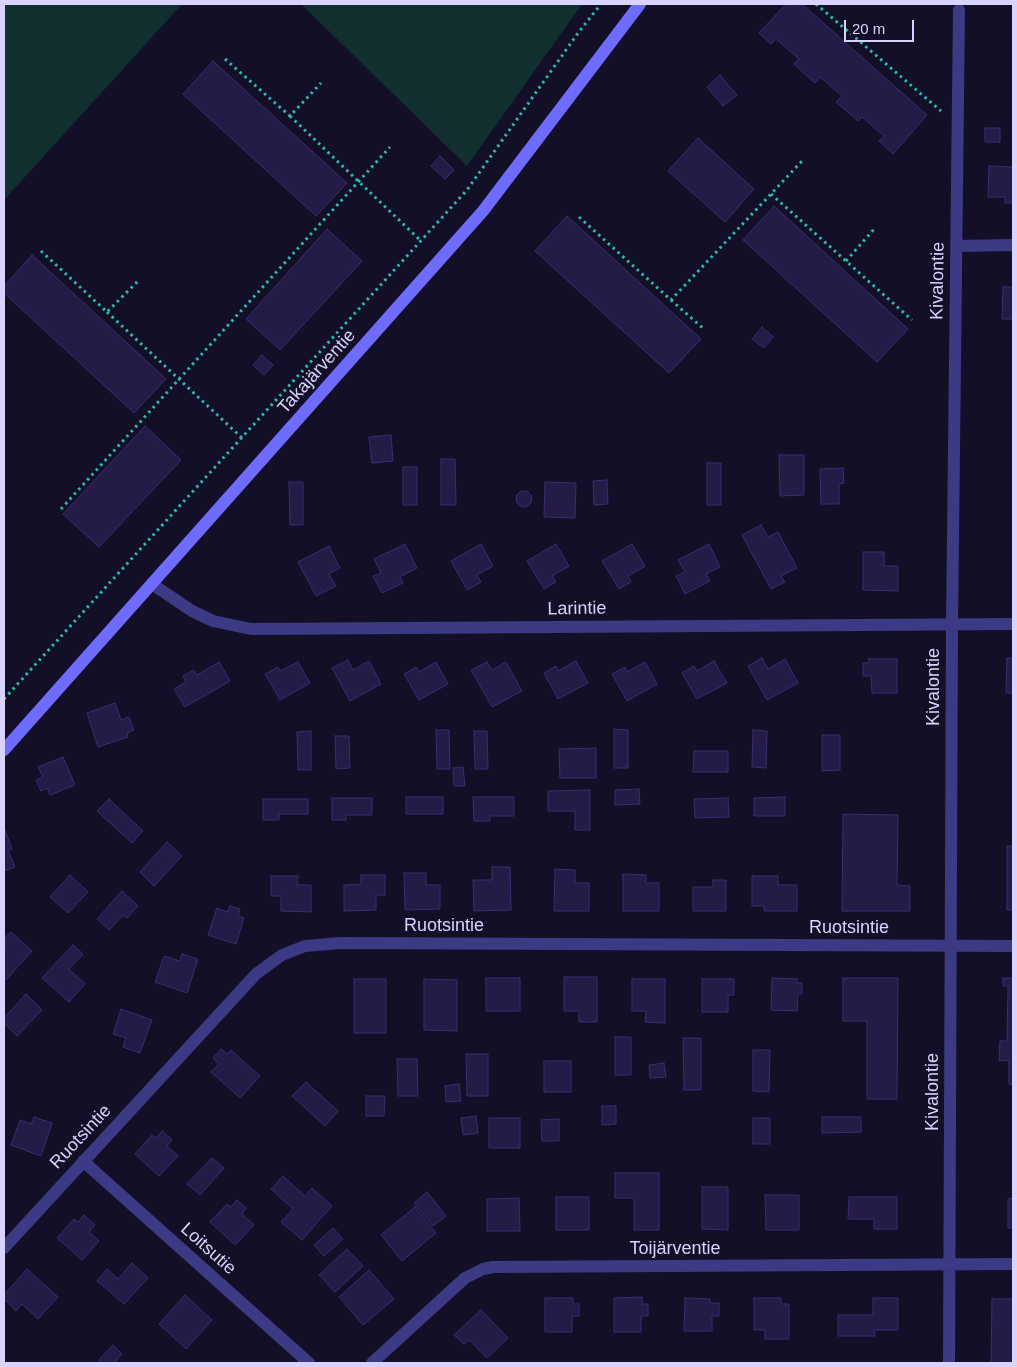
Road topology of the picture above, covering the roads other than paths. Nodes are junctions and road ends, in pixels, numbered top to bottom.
1 (640, 4) edge
2 (958, 10) dead end
3 (1013, 245) edge
4 (956, 246) junction
5 (152, 584) junction
6 (952, 624) junction
7 (1013, 624) edge
8 (4, 750) edge
9 (950, 946) junction
10 (1013, 946) edge
11 (83, 1161) junction
12 (4, 1248) edge
13 (950, 1264) junction
14 (1013, 1264) edge
15 (309, 1363) edge
16 (372, 1363) edge
17 (949, 1363) edge

1 - 5 street, Takajärventie
2 - 4 street, Kivalontie
3 - 4 street
4 - 6 street, Kivalontie
5 - 6 street, Larintie
5 - 8 street, Takajärventie
6 - 7 street, Larintie
6 - 9 street, Kivalontie
9 - 10 street, Ruotsintie
9 - 11 street, Ruotsintie
9 - 13 street, Kivalontie
11 - 12 street, Ruotsintie
11 - 15 street, Loitsutie
13 - 14 street, Toijärventie
13 - 16 street, Toijärventie
13 - 17 street, Kivalontie

